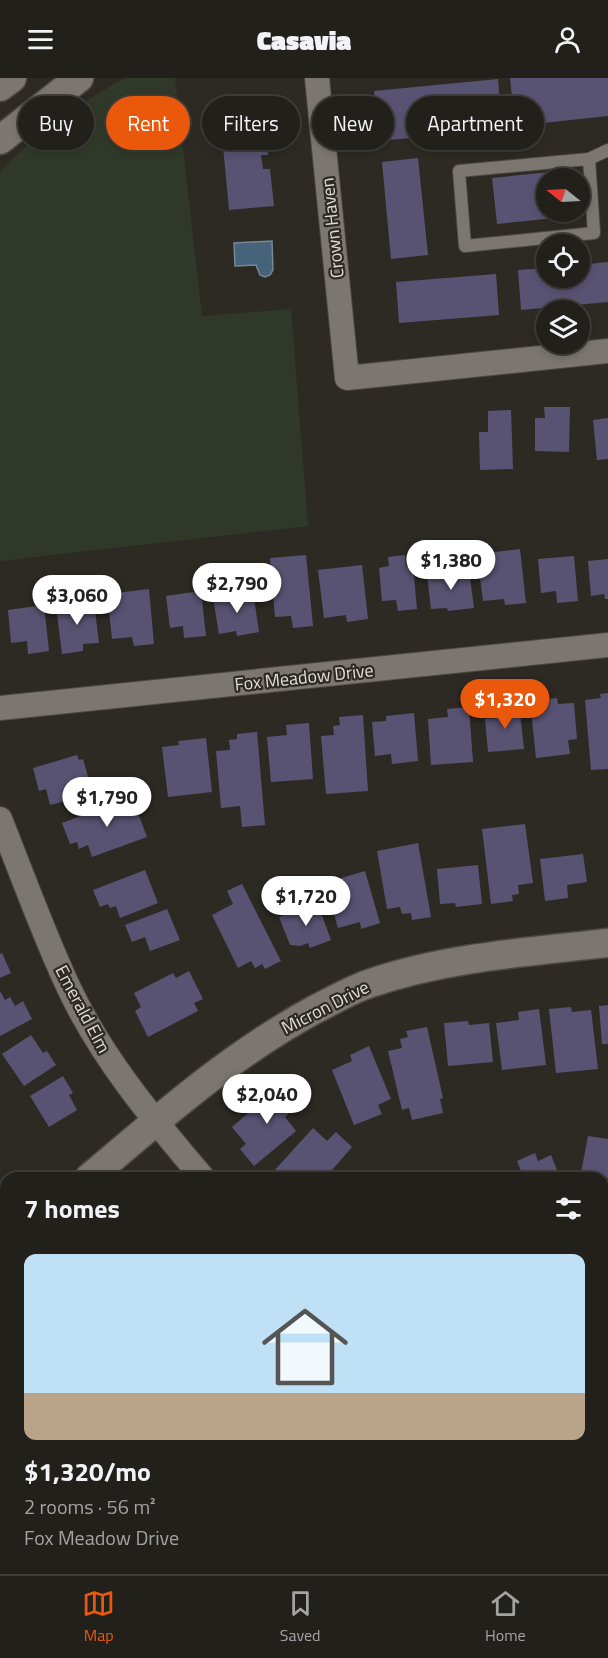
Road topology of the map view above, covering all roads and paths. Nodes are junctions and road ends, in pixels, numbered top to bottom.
1 (12, 78) edge
2 (79, 78) edge
3 (317, 78) edge
4 (0, 87) edge
5 (0, 140) edge
6 (608, 150) edge
7 (589, 159) junction
8 (608, 351) edge
9 (608, 645) edge
10 (0, 708) edge
11 (0, 819) edge
12 (608, 943) edge
13 (155, 1122) junction
14 (96, 1172) edge
15 (198, 1172) edge

1 - 4 street
2 - 5 street
3 - 8 street, Crown Haven
6 - 7 lane
7 - 7 lane
9 - 10 street, Fox Meadow Drive
11 - 13 street, Emerald Elm
12 - 13 street, Micron Drive
13 - 14 street, Micron Drive
13 - 15 street, Emerald Elm

